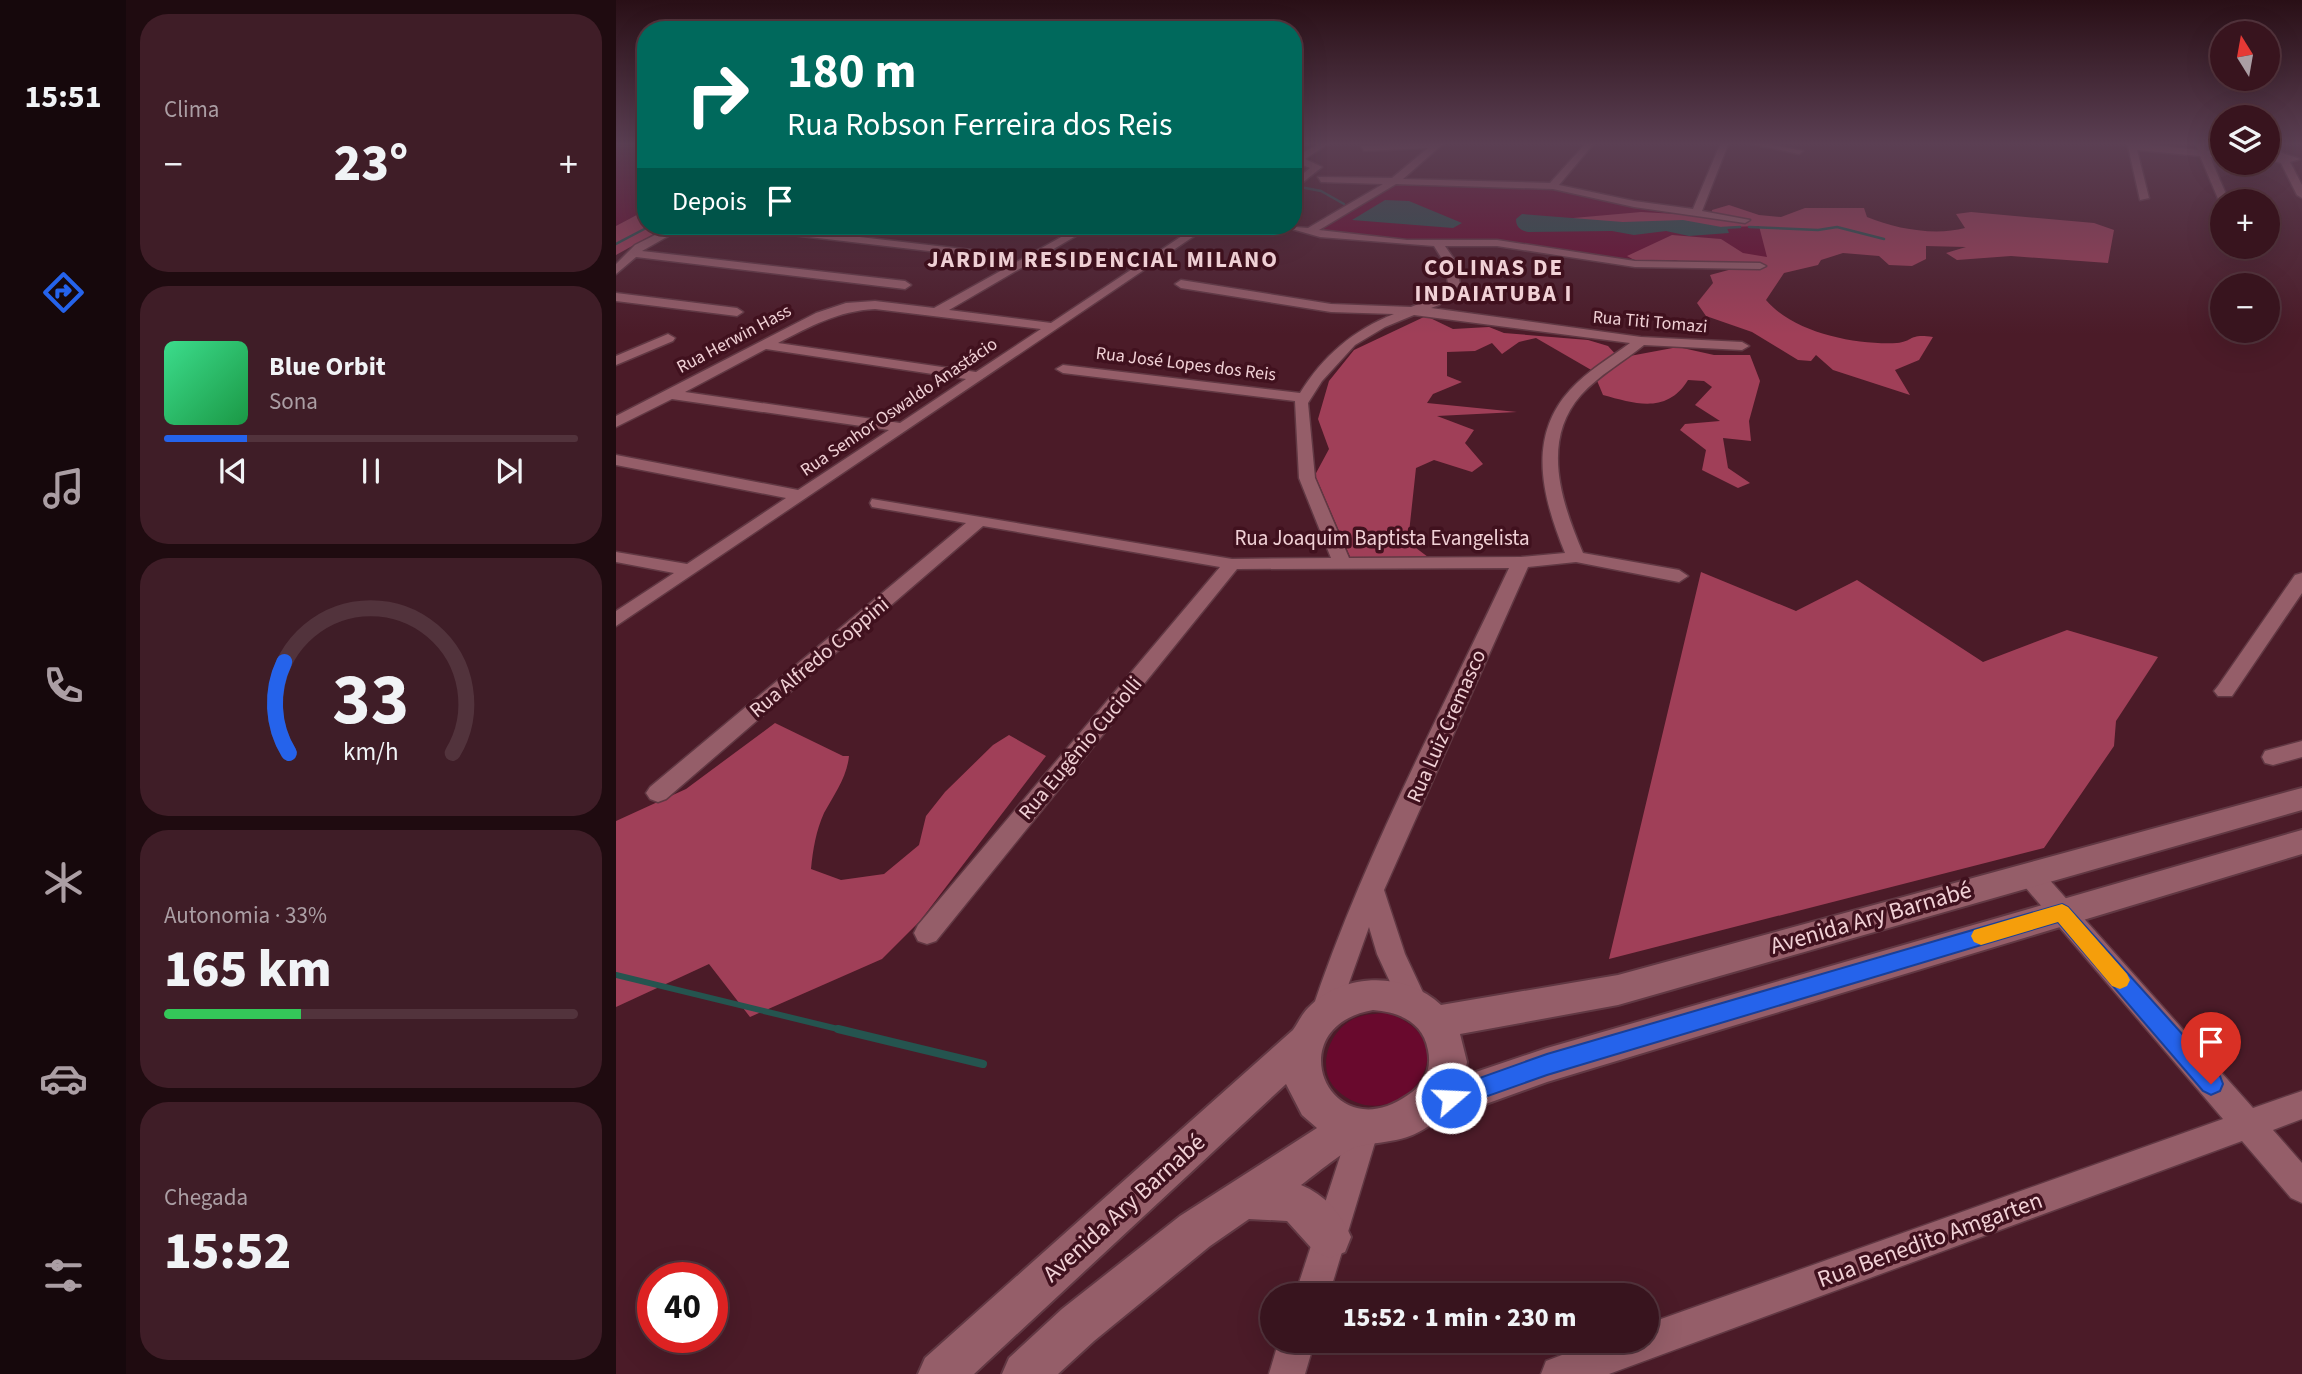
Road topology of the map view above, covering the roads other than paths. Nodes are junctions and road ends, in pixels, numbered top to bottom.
1 (1352, 206) edge
2 (1647, 206) edge
3 (1699, 206) edge
4 (1696, 214) junction
5 (1745, 220) dead end
6 (1302, 229) edge
7 (1310, 231) junction
8 (661, 235) edge
9 (817, 235) edge
10 (1072, 235) edge
11 (1191, 235) edge
12 (1439, 245) junction
13 (632, 253) junction
14 (989, 255) dead end
15 (1760, 266) dead end
16 (616, 271) edge
17 (1181, 284) dead end
18 (905, 285) dead end
19 (616, 298) edge
20 (737, 312) dead end
21 (937, 312) junction
22 (1406, 313) junction
23 (1055, 327) junction
24 (668, 338) dead end
25 (1641, 341) junction
26 (764, 345) junction
27 (1742, 346) dead end
28 (616, 361) edge
29 (1063, 369) dead end
30 (980, 377) junction
31 (670, 394) junction
32 (1304, 398) junction
33 (616, 405) edge
34 (640, 410) junction
35 (616, 422) edge
36 (903, 428) junction
37 (616, 460) edge
38 (801, 496) junction
39 (878, 503) dead end
40 (979, 521) junction
41 (616, 557) edge
42 (1576, 557) junction
43 (1521, 562) junction
44 (1232, 564) junction
45 (1342, 564) junction
46 (690, 570) junction
47 (1679, 576) dead end
48 (2302, 579) edge
49 (2295, 604) edge
50 (616, 620) edge
51 (2225, 691) dead end
52 (2302, 749) edge
53 (2273, 757) dead end
54 (658, 793) dead end
55 (2302, 799) edge
56 (2302, 842) edge
57 (2029, 874) junction
58 (1371, 890) junction
59 (2062, 912) junction
60 (927, 933) dead end
61 (1425, 1011) junction
62 (1315, 1029) junction
63 (2302, 1105) edge
64 (1427, 1107) junction
65 (2248, 1125) junction
66 (1358, 1128) junction
67 (2302, 1187) edge
68 (1244, 1199) junction
69 (1330, 1237) junction
70 (1316, 1283) edge
71 (1293, 1353) edge
72 (941, 1374) edge
73 (1025, 1374) edge
74 (1287, 1374) edge
75 (1559, 1374) edge

1 - 7 street
2 - 4 street
3 - 4 street
4 - 5 street
6 - 7 street
7 - 12 street
8 - 13 street
9 - 14 street
10 - 21 street
11 - 23 street, Rua Senhor Oswaldo Anastácio
12 - 15 street
12 - 22 street
13 - 16 street
13 - 18 street
17 - 22 street, Rua Titi Tomazi
19 - 20 street
21 - 23 street, Rua Herwin Hass
21 - 26 street, Rua Herwin Hass
22 - 25 street, Rua Titi Tomazi
22 - 32 street
23 - 30 street, Rua Senhor Oswaldo Anastácio
24 - 28 street
25 - 27 street, Rua Titi Tomazi
25 - 42 street
26 - 30 street
26 - 31 street, Rua Herwin Hass
29 - 32 street, Rua José Lopes dos Reis
30 - 36 street, Rua Senhor Oswaldo Anastácio
31 - 34 street, Rua Herwin Hass
31 - 36 street
32 - 45 street
33 - 34 street
34 - 35 street, Rua Herwin Hass
36 - 38 street, Rua Senhor Oswaldo Anastácio
37 - 38 street
38 - 46 street, Rua Senhor Oswaldo Anastácio
39 - 40 street, Rua Joaquim Baptista Evangelista
40 - 44 street, Rua Joaquim Baptista Evangelista
40 - 54 street, Rua Alfredo Coppini
41 - 46 street
42 - 43 street, Rua Joaquim Baptista Evangelista
42 - 47 street, Rua Joaquim Baptista Evangelista
43 - 45 street, Rua Joaquim Baptista Evangelista
43 - 58 street, Rua Luiz Cremasco
44 - 45 street, Rua Joaquim Baptista Evangelista
44 - 60 street, Rua Eugênio Cuciolli
46 - 50 street, Rua Senhor Oswaldo Anastácio
48 - 49 street
49 - 51 street
52 - 53 street
55 - 57 street, Avenida Ary Barnabé
56 - 59 street
57 - 59 street
57 - 61 street, Avenida Ary Barnabé
58 - 61 street
58 - 62 street, Rua Luiz Cremasco
59 - 64 street
59 - 65 street
61 - 62 street, Avenida Ary Barnabé
61 - 64 street
62 - 66 street
62 - 72 street, Avenida Ary Barnabé
63 - 65 street, Rua Benedito Amgarten
64 - 66 street
65 - 67 street
65 - 75 street, Rua Benedito Amgarten
66 - 68 street
66 - 69 street
68 - 69 street
68 - 73 street
69 - 70 street
71 - 74 street

